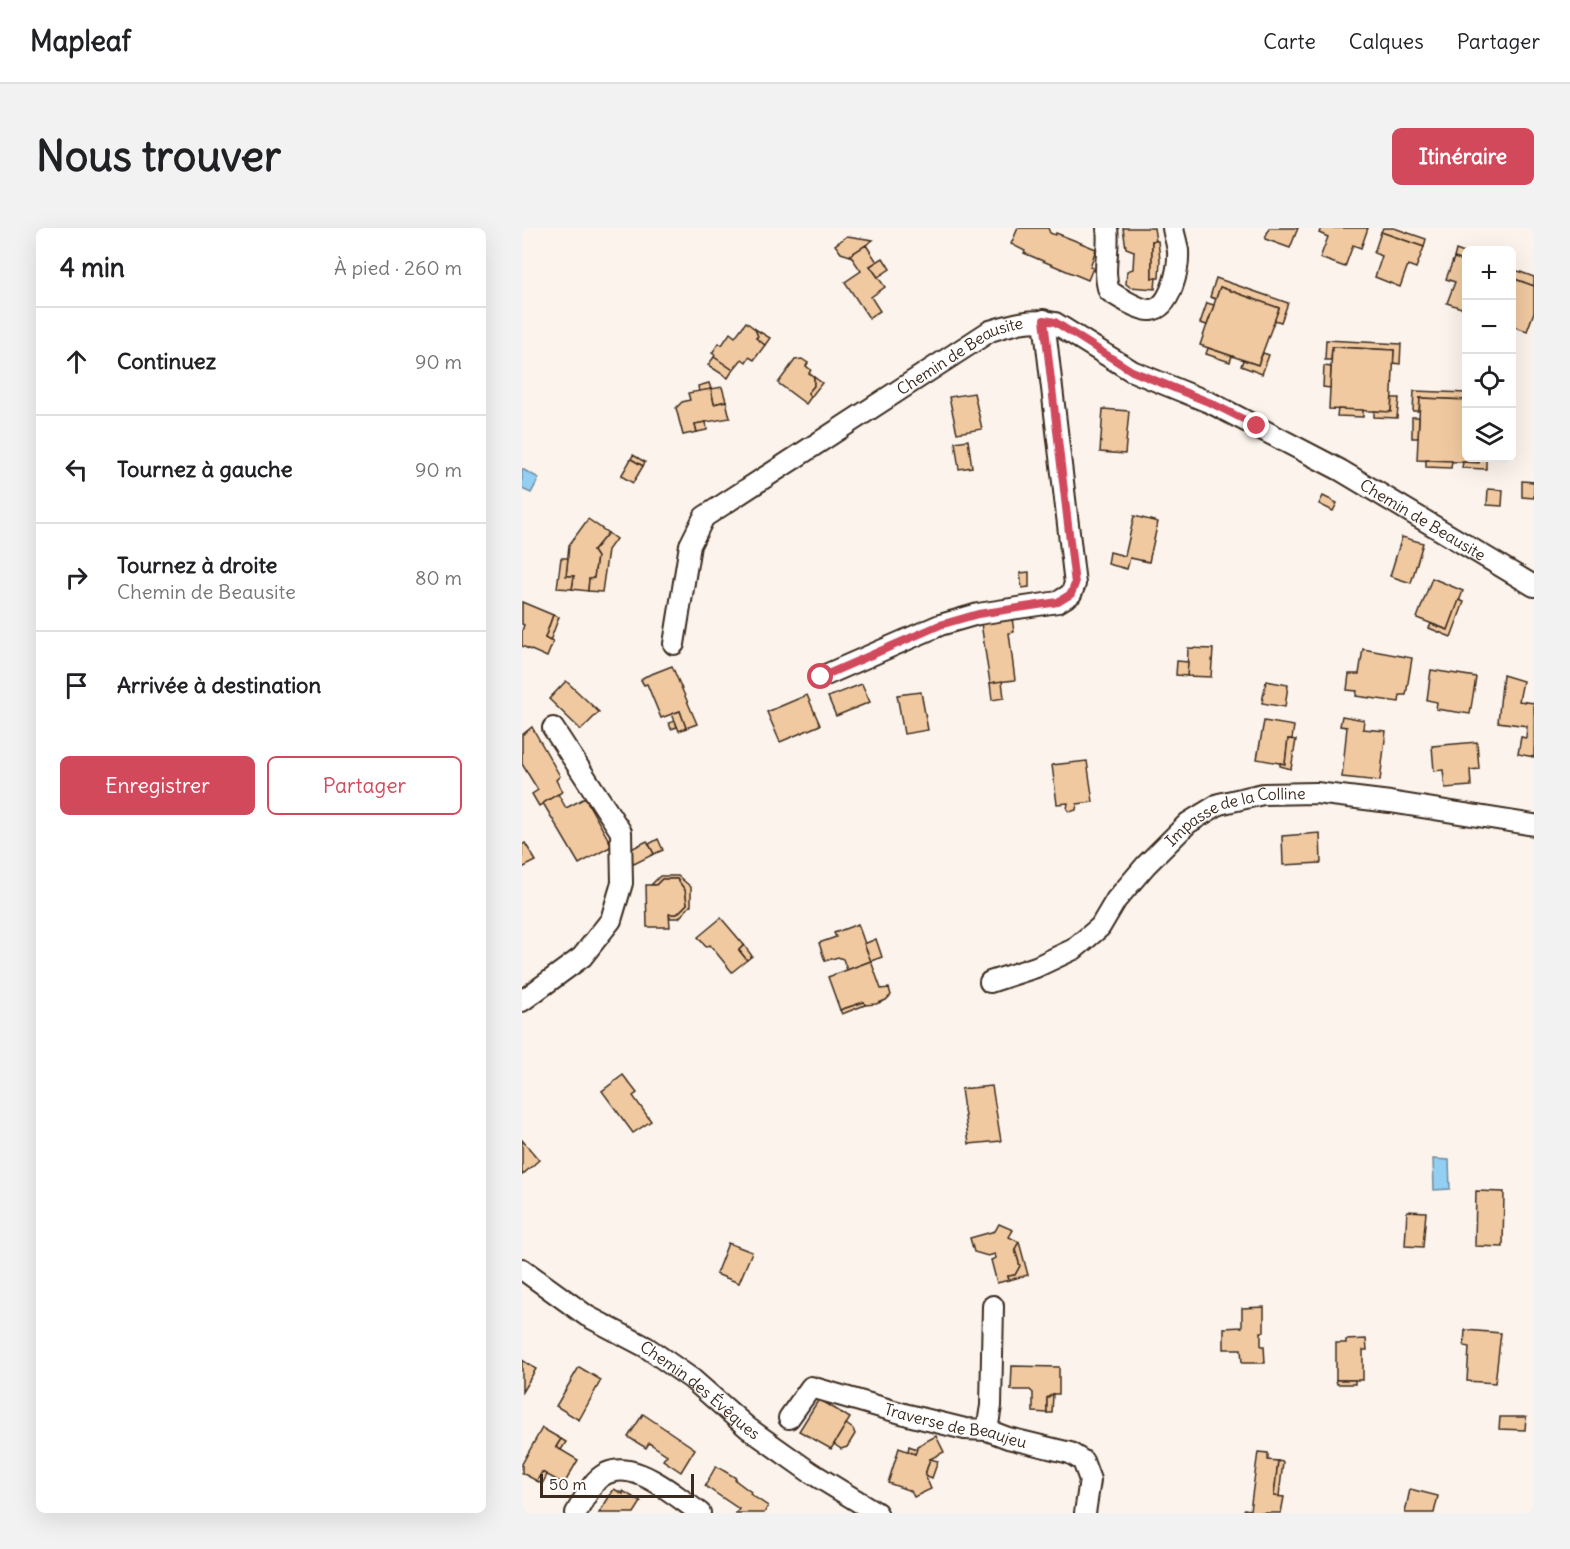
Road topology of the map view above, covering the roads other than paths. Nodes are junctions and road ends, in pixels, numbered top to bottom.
1 (1107, 228) edge
2 (1173, 228) edge
3 (1044, 320) junction
4 (1534, 586) edge
5 (674, 644) dead end
6 (821, 677) dead end
7 (553, 728) dead end
8 (1534, 825) edge
9 (990, 982) dead end
10 (522, 1001) edge
11 (522, 1269) edge
12 (993, 1306) dead end
13 (789, 1418) dead end
14 (987, 1430) junction
15 (1088, 1512) edge
16 (576, 1513) edge
17 (700, 1513) edge
18 (877, 1513) edge

1 - 2 street
3 - 4 street, Chemin de Beausite
3 - 5 street, Chemin de Beausite
3 - 6 street
7 - 10 street
8 - 9 street, Impasse de la Colline
11 - 18 street, Chemin des Évêques
12 - 14 street
13 - 14 street, Traverse de Beaujeu
14 - 15 street, Traverse de Beaujeu
16 - 17 street

